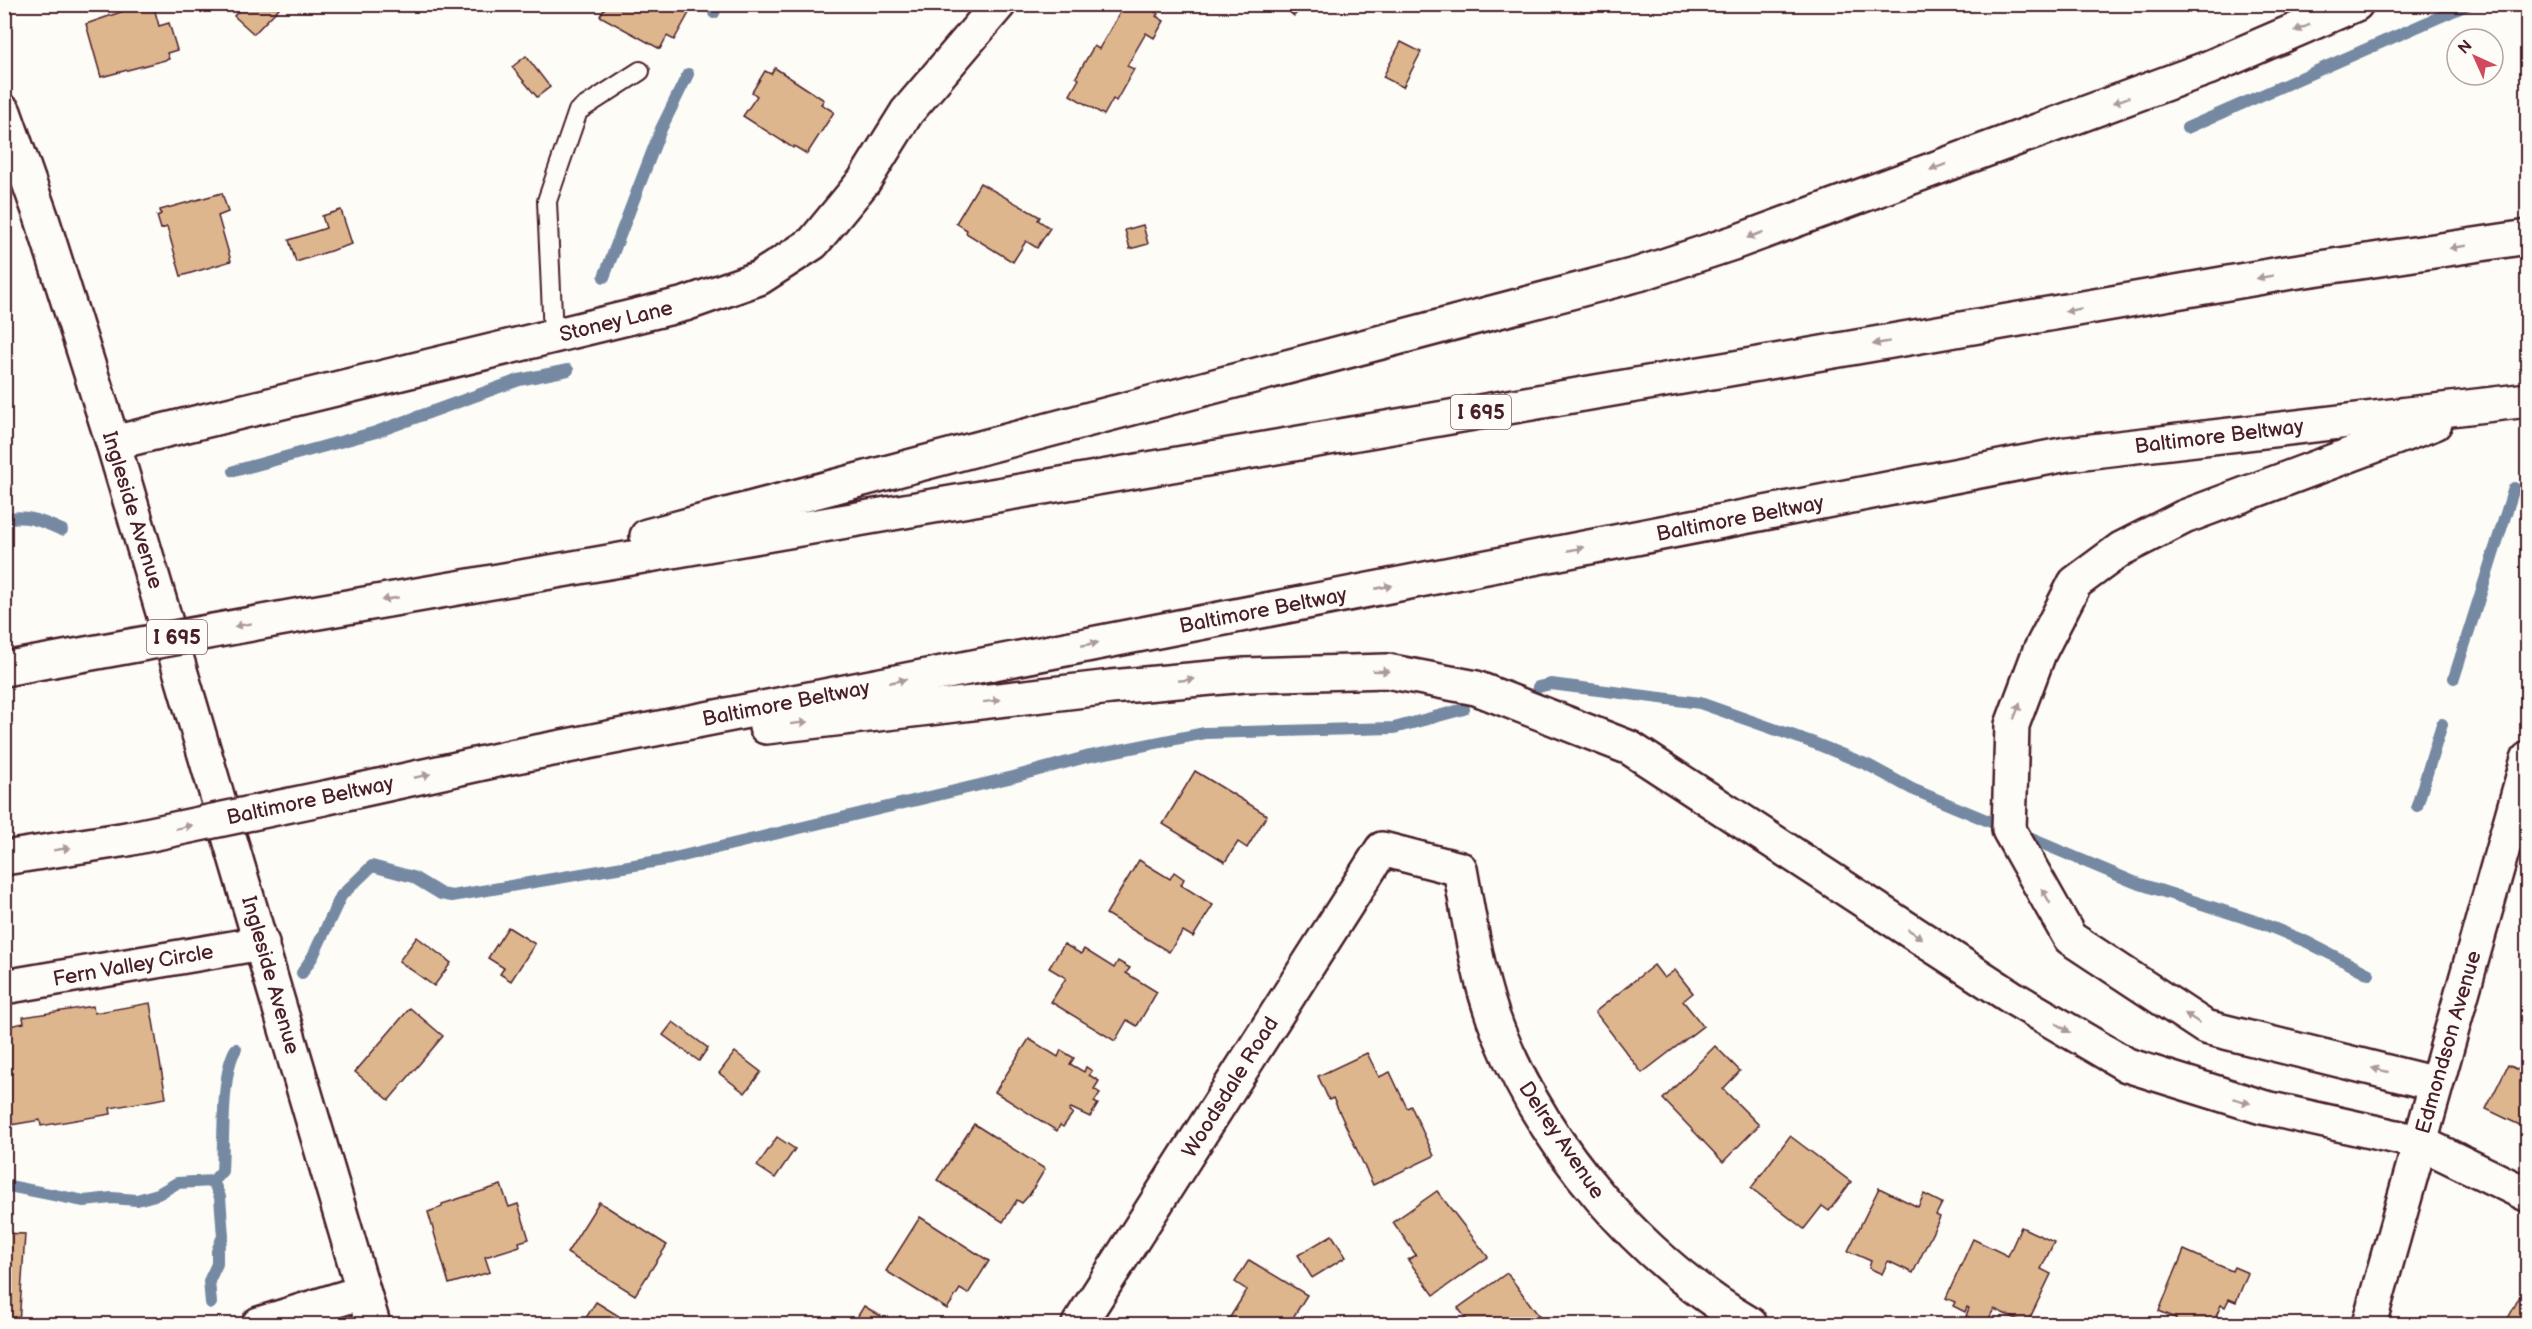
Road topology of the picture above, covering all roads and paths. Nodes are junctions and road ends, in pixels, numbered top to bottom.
1 (999, 4) edge
2 (2356, 4) edge
3 (640, 71) dead end
4 (4, 112) edge
5 (2521, 238) edge
6 (553, 336) junction
7 (2528, 400) edge
8 (2486, 404) junction
9 (113, 442) junction
10 (448, 590) junction
11 (4, 669) edge
12 (511, 757) junction
13 (2528, 759) edge
14 (1382, 849) joint
15 (4, 858) edge
16 (262, 943) junction
17 (4, 987) edge
18 (2436, 1084) junction
19 (2419, 1142) junction
20 (2528, 1195) edge
21 (363, 1292) junction
22 (259, 1324) edge
23 (373, 1324) edge
24 (1079, 1324) edge
25 (1750, 1324) edge
26 (2369, 1324) edge

1 - 6 main road, Stoney Lane
2 -> 10 main road
3 - 6 lane
4 - 9 main road, Ingleside Avenue
5 -> 10 main road, I 695
6 - 9 main road, Stoney Lane
7 - 8 main road, Baltimore Beltway
12 -> 8 main road, Baltimore Beltway
18 -> 8 main road
9 - 16 main road, Ingleside Avenue
10 -> 11 main road, I 695, bridge
15 -> 12 main road, Baltimore Beltway, bridge
12 -> 19 main road
13 - 18 main road, Edmondson Avenue
14 - 24 main road, Woodsdale Road
14 - 25 main road, Delrey Avenue
16 - 17 main road, Fern Valley Circle
16 - 21 main road, Ingleside Avenue
18 - 19 main road, Edmondson Avenue
19 - 20 main road
19 - 26 main road, Edmondson Avenue
21 - 22 main road
21 - 23 main road, Ingleside Avenue

